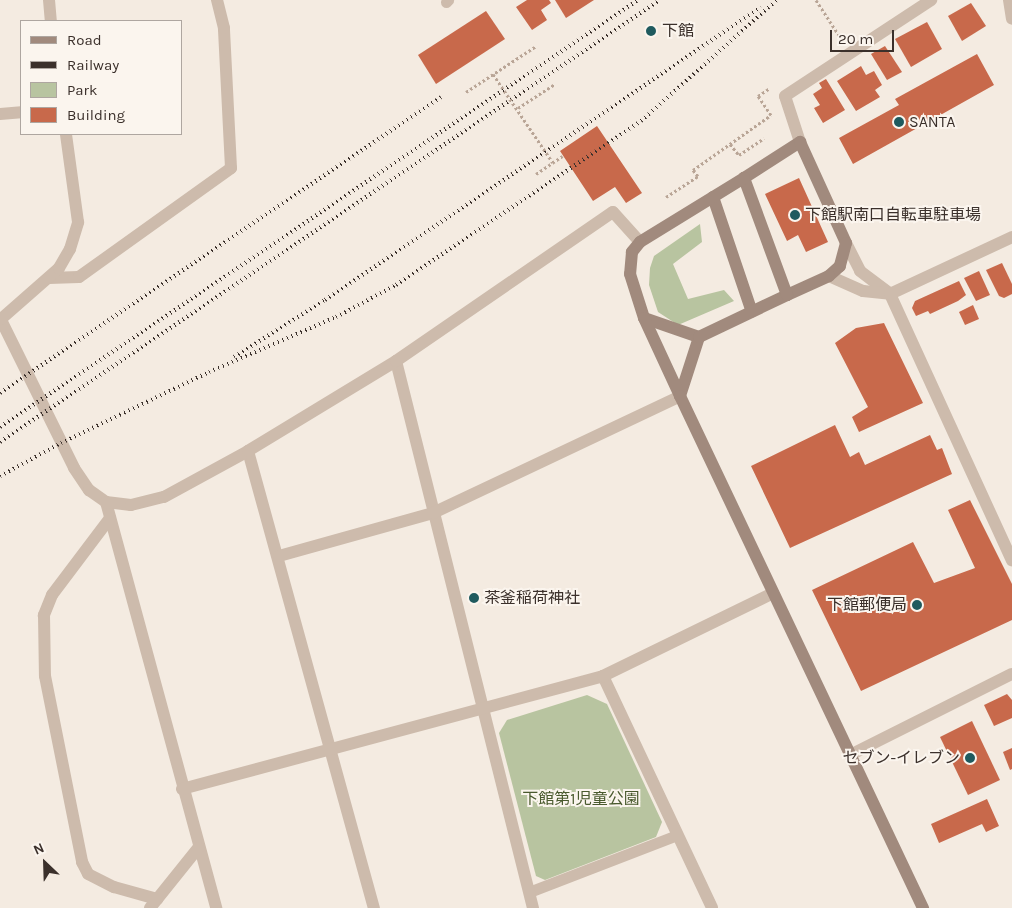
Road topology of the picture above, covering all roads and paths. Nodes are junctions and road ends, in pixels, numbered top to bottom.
1 (49, 0) edge
2 (217, 0) edge
3 (931, 0) edge
4 (1009, 0) edge
5 (1012, 19) edge
6 (51, 20) edge
7 (536, 46) dead end
8 (493, 74) junction
9 (555, 84) dead end
10 (466, 92) dead end
11 (518, 108) junction
12 (20, 112) edge
13 (0, 114) edge
14 (66, 135) edge
15 (764, 138) dead end
16 (800, 142) junction
17 (730, 144) dead end
18 (563, 156) dead end
19 (553, 163) junction
20 (536, 174) dead end
21 (698, 176) dead end
22 (744, 178) junction
23 (666, 197) dead end
24 (713, 197) junction
25 (1012, 237) edge
26 (640, 242) junction
27 (846, 243) junction
28 (829, 276) junction
29 (49, 278) junction
30 (890, 294) junction
31 (787, 295) junction
32 (752, 312) junction
33 (1, 318) edge
34 (644, 318) junction
35 (699, 337) junction
36 (396, 361) junction
37 (680, 396) junction
38 (248, 451) junction
39 (106, 502) junction
40 (433, 513) junction
41 (110, 518) junction
42 (279, 556) junction
43 (1012, 560) edge
44 (773, 593) junction
45 (1012, 674) edge
46 (603, 676) junction
47 (484, 710) junction
48 (332, 749) junction
49 (850, 755) junction
50 (182, 789) junction
51 (677, 835) junction
52 (198, 848) junction
53 (529, 892) junction
54 (154, 904) edge
55 (216, 908) edge
56 (374, 908) edge
57 (533, 908) edge
58 (712, 908) edge
59 (923, 908) edge

1 - 6 street
2 - 29 street
3 - 16 street
4 - 5 street
7 - 8 path
8 - 10 path
8 - 11 path, bridge
9 - 11 path
11 - 19 path, bridge
12 - 13 street
14 - 29 street
15 - 17 path
16 - 22 street
16 - 27 street
18 - 19 path
19 - 20 path
21 - 23 path
22 - 24 street
22 - 31 street
24 - 26 street
24 - 32 street
25 - 30 street
26 - 34 street
26 - 36 street
27 - 28 street
27 - 30 street
28 - 30 street
28 - 31 street
29 - 33 street
30 - 43 street
31 - 32 street
32 - 35 street
33 - 39 street
34 - 35 street
34 - 37 street
35 - 37 street
36 - 38 street
36 - 40 street
37 - 40 street
37 - 44 street
38 - 39 street
38 - 42 street
39 - 41 street
40 - 42 street
40 - 47 street
41 - 50 street
41 - 54 street
42 - 48 street
44 - 46 street
44 - 49 street
45 - 49 street
46 - 47 street
46 - 51 street
47 - 48 street
47 - 53 street
48 - 50 street
48 - 56 street
49 - 59 street
50 - 52 street
51 - 53 lane
51 - 58 street
52 - 54 street
52 - 55 street
53 - 57 street

